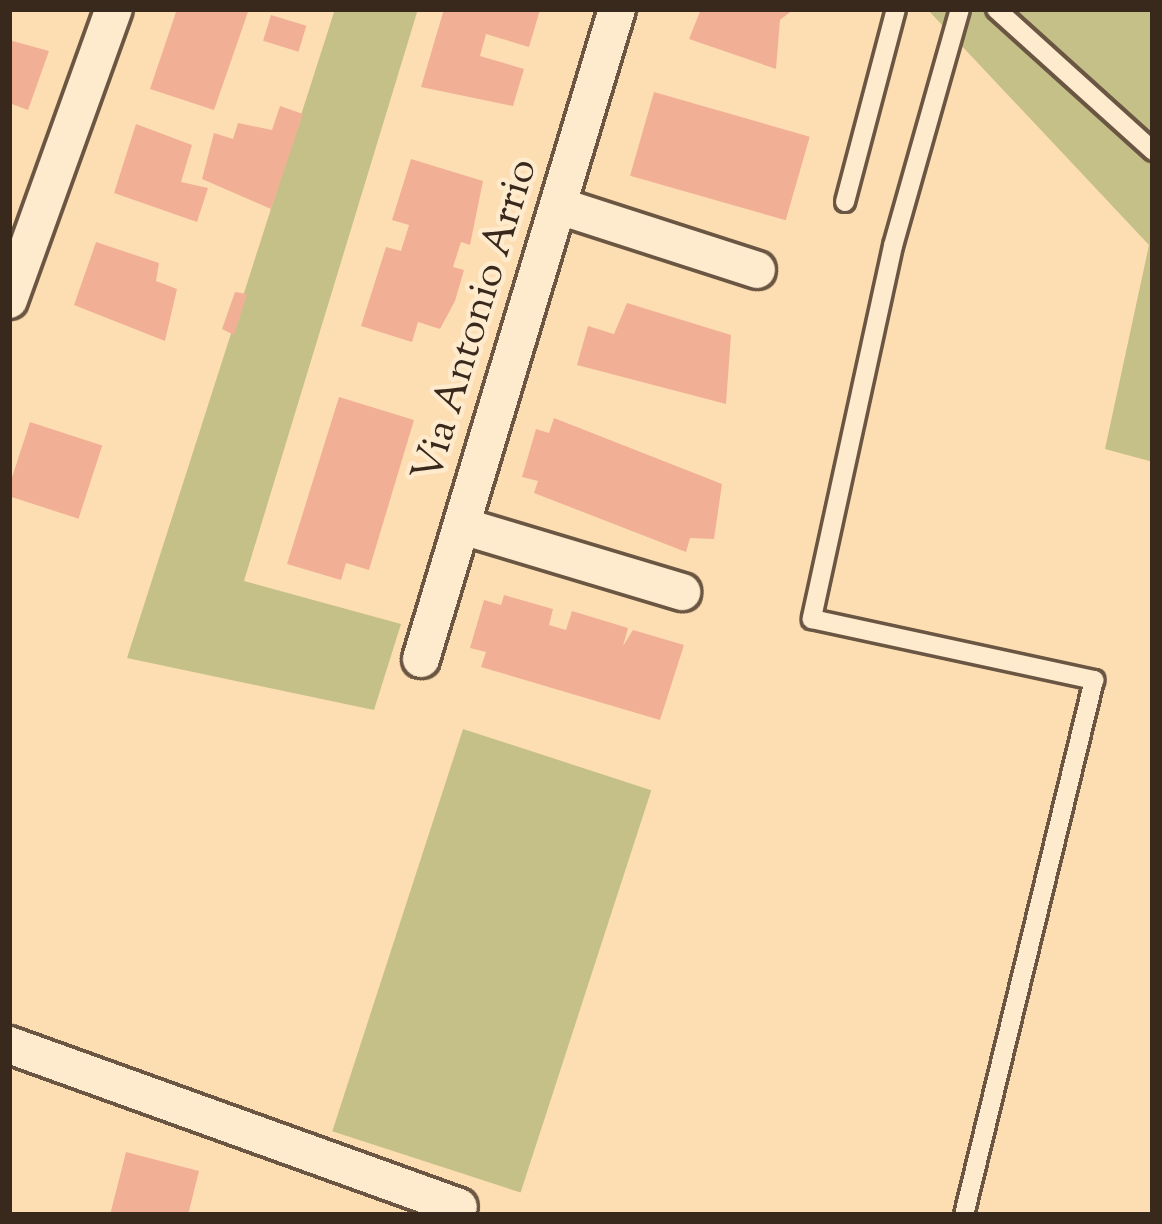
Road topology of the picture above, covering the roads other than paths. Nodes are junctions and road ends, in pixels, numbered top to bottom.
1 (114, 9) edge
2 (617, 9) edge
3 (896, 9) edge
4 (960, 9) edge
5 (996, 9) edge
6 (1153, 152) edge
7 (845, 202) dead end
8 (559, 206) junction
9 (757, 270) dead end
10 (9, 299) edge
11 (462, 526) junction
12 (682, 592) dead end
13 (421, 658) dead end
14 (9, 1045) edge
15 (459, 1207) dead end
16 (964, 1215) edge

1 - 10 street
2 - 8 street, Via Antonio Arrio
3 - 7 lane
4 - 16 lane
5 - 6 lane
8 - 9 street
8 - 11 street, Via Antonio Arrio
11 - 12 street
11 - 13 street, Via Antonio Arrio
14 - 15 street

